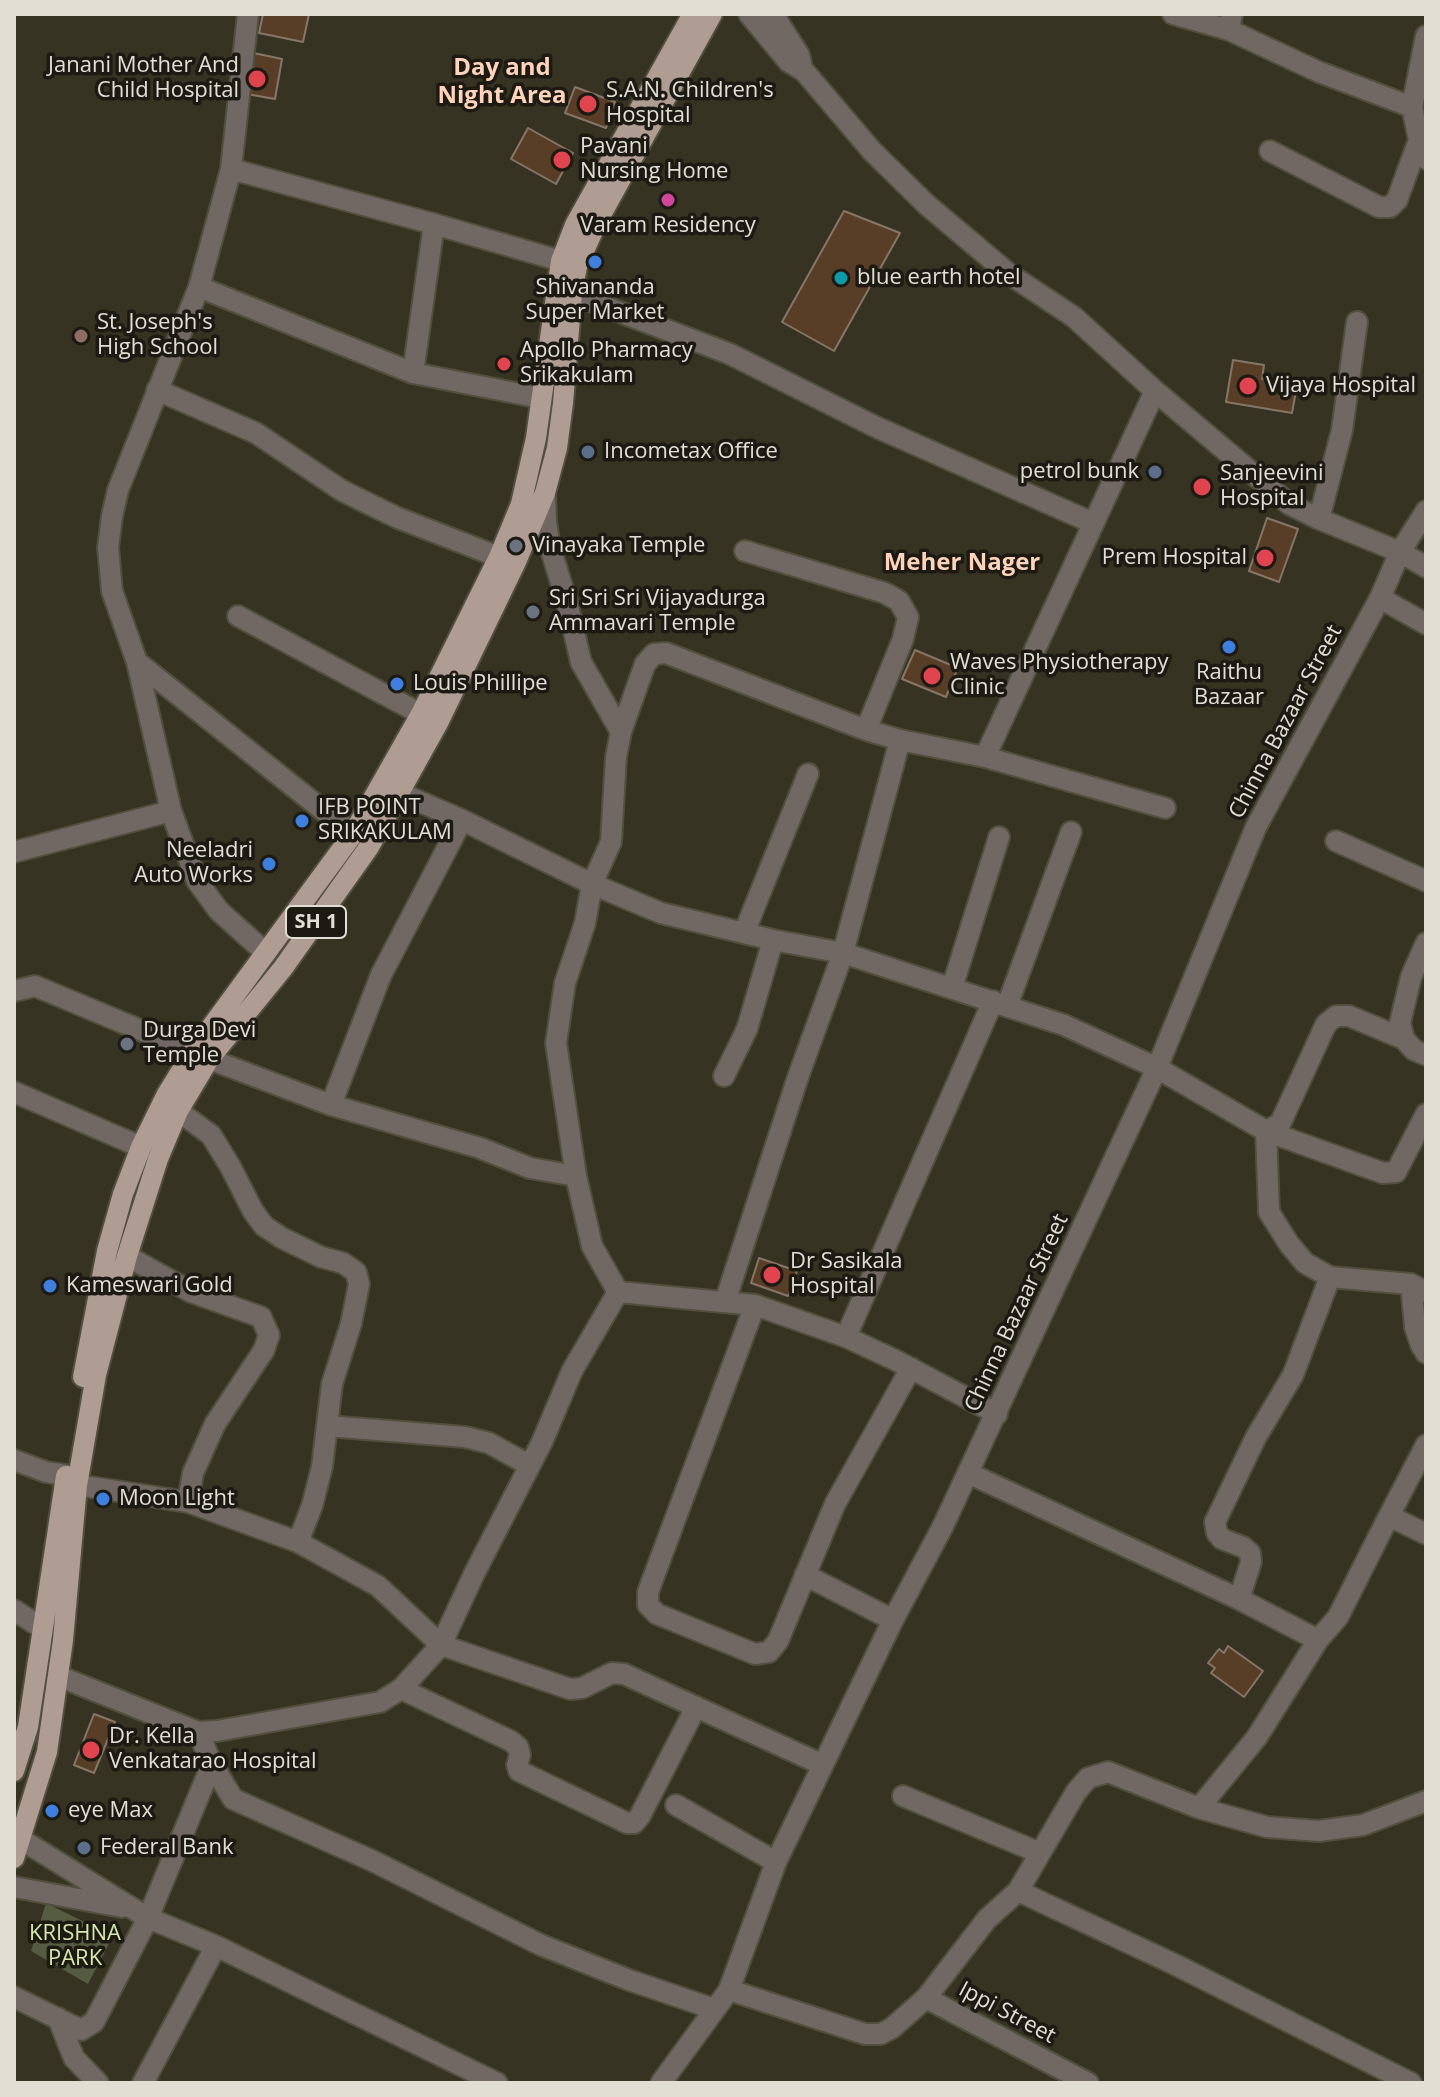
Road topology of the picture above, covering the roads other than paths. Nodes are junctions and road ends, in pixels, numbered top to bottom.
1 (248, 14) edge
2 (693, 14) edge
3 (712, 14) edge
4 (749, 14) edge
5 (773, 14) edge
6 (1173, 14) edge
7 (1230, 22) edge
8 (1426, 36) edge
9 (804, 71) junction
10 (1412, 107) junction
11 (1423, 149) edge
12 (1270, 151) dead end
13 (231, 169) junction
14 (434, 224) junction
15 (561, 261) junction
16 (199, 287) junction
17 (572, 294) junction
18 (1357, 322) dead end
19 (413, 373) junction
20 (157, 390) junction
21 (1155, 391) junction
22 (541, 398) junction
23 (526, 481) junction
24 (545, 493) junction
25 (1426, 511) edge
26 (1319, 519) junction
27 (1093, 523) junction
28 (745, 551) dead end
29 (1400, 552) junction
30 (499, 557) junction
31 (1426, 567) edge
32 (1380, 598) junction
33 (238, 616) dead end
34 (1426, 624) edge
35 (137, 662) junction
36 (421, 714) junction
37 (866, 730) junction
38 (621, 732) junction
39 (900, 740) junction
40 (985, 757) junction
41 (808, 774) dead end
42 (400, 793) junction
43 (1165, 808) dead end
44 (171, 811) junction
45 (462, 820) junction
46 (1071, 832) dead end
47 (353, 834) junction
48 (999, 837) dead end
49 (1336, 841) dead end
50 (14, 852) edge
51 (1426, 881) edge
52 (592, 884) junction
53 (744, 933) junction
54 (773, 940) junction
55 (1426, 943) edge
56 (266, 953) junction
57 (843, 953) junction
58 (952, 988) junction
59 (14, 991) edge
60 (1000, 1003) junction
61 (1404, 1039) junction
62 (1426, 1055) edge
63 (201, 1056) junction
64 (1157, 1068) junction
65 (724, 1076) dead end
66 (14, 1092) edge
67 (331, 1105) junction
68 (178, 1111) junction
69 (1426, 1114) edge
70 (1266, 1131) junction
71 (141, 1147) junction
72 (576, 1176) junction
73 (127, 1256) junction
74 (1330, 1277) junction
75 (1418, 1288) edge
76 (618, 1292) junction
77 (725, 1302) junction
78 (755, 1305) junction
79 (846, 1337) junction
80 (1426, 1353) edge
81 (911, 1368) junction
82 (997, 1414) junction
83 (327, 1426) junction
84 (1426, 1445) edge
85 (14, 1460) edge
86 (529, 1465) junction
87 (968, 1473) junction
88 (71, 1480) junction
89 (188, 1502) junction
90 (1389, 1516) junction
91 (1426, 1534) edge
92 (298, 1542) junction
93 (805, 1575) junction
94 (1239, 1599) junction
95 (14, 1610) edge
96 (893, 1620) junction
97 (42, 1628) junction
98 (1318, 1640) junction
99 (441, 1645) junction
100 (58, 1676) junction
101 (401, 1689) junction
102 (696, 1707) junction
103 (198, 1732) junction
104 (212, 1764) junction
105 (823, 1765) junction
106 (14, 1771) edge
107 (903, 1796) dead end
108 (1426, 1801) edge
109 (676, 1805) dead end
110 (1199, 1808) junction
111 (17, 1836) edge
112 (1040, 1853) junction
113 (14, 1858) edge
114 (776, 1862) junction
115 (14, 1887) edge
116 (1018, 1891) junction
117 (141, 1914) junction
118 (216, 1946) junction
119 (729, 1990) junction
120 (14, 1997) edge
121 (926, 1998) junction
122 (714, 2009) junction
123 (58, 2018) junction
124 (98, 2083) edge
125 (143, 2083) edge
126 (497, 2083) edge
127 (661, 2083) edge
128 (1088, 2083) edge
129 (1411, 2083) edge

1 - 13 street
2 - 15 main road, SH 1
3 - 17 main road, SH 1
4 - 9 street
5 - 9 street
6 - 7 street
7 - 10 street
8 - 10 street
9 - 21 street
10 - 11 street
11 - 12 street
13 - 14 street
13 - 16 street
14 - 15 street
14 - 19 street
15 - 22 main road, SH 1
16 - 19 street
16 - 20 street
17 - 24 main road, SH 1
17 - 27 street
18 - 26 street
19 - 22 street
20 - 30 street
20 - 35 street
21 - 26 street
21 - 27 street
22 - 23 main road, SH 1
23 - 24 street
23 - 30 main road, SH 1
24 - 38 street
24 - 42 main road, SH 1
25 - 29 street, Chinna Bazaar Street
26 - 29 street
27 - 40 street
28 - 37 street
29 - 31 street
29 - 32 street, Chinna Bazaar Street
30 - 36 main road, SH 1
32 - 34 street
32 - 64 street, Chinna Bazaar Street
33 - 36 street
35 - 44 street
35 - 47 street
36 - 47 main road, SH 1
37 - 38 street
37 - 39 street
38 - 52 street
39 - 40 street
39 - 57 street
40 - 43 street
41 - 53 street
42 - 45 street
42 - 63 main road, SH 1
44 - 50 street
44 - 56 street
45 - 52 street
45 - 67 street
46 - 60 street
47 - 56 main road, SH 1
48 - 58 street
49 - 51 street
52 - 53 street
52 - 72 street
53 - 54 street
54 - 57 street
54 - 65 street
55 - 61 street
56 - 63 main road, SH 1
57 - 58 street
57 - 77 street
58 - 60 street
59 - 63 street
60 - 64 street
60 - 79 street
61 - 62 street
61 - 70 street
63 - 67 street
63 - 68 main road, SH 1
63 - 71 main road, SH 1
64 - 70 street
64 - 82 street, Chinna Bazaar Street
66 - 71 street
67 - 72 street
68 - 73 main road, SH 1
68 - 83 street
69 - 70 street
70 - 74 street
71 - 88 main road, SH 1
72 - 76 street
73 - 88 main road, SH 1
73 - 89 street
74 - 75 street
74 - 94 street
75 - 80 street
76 - 77 street
76 - 86 street
77 - 78 street
78 - 79 street
78 - 93 street
79 - 81 street
81 - 82 street
81 - 93 street
82 - 87 street, Chinna Bazaar Street
83 - 86 street
83 - 92 street
84 - 90 street
85 - 88 street
86 - 99 street
87 - 94 street
87 - 96 street, Chinna Bazaar Street
88 - 89 street
88 - 97 main road, SH 1
88 - 100 main road, SH 1
89 - 92 street
90 - 91 street
90 - 98 street
92 - 99 street
93 - 96 street
94 - 98 street
95 - 97 street
96 - 105 street, Chinna Bazaar Street
97 - 106 main road, SH 1
98 - 110 street
99 - 101 street
99 - 102 street
100 - 103 street
100 - 111 main road, SH 1
101 - 102 street
101 - 103 street
102 - 105 street
103 - 104 street
104 - 117 street
104 - 122 street
105 - 114 street, Chinna Bazaar Street
107 - 112 street
108 - 110 street
109 - 114 street
110 - 112 street
111 - 113 main road, SH 1
111 - 117 street
112 - 116 street
114 - 119 street, Chinna Bazaar Street
115 - 117 street
116 - 121 street
116 - 129 street
117 - 118 street
117 - 123 street
118 - 125 street
118 - 126 street
119 - 121 street, Ippi Street
119 - 122 street, Chinna Bazaar Street
120 - 123 street
121 - 128 street, Ippi Street
122 - 127 street, Chinna Bazaar Street
123 - 124 street

